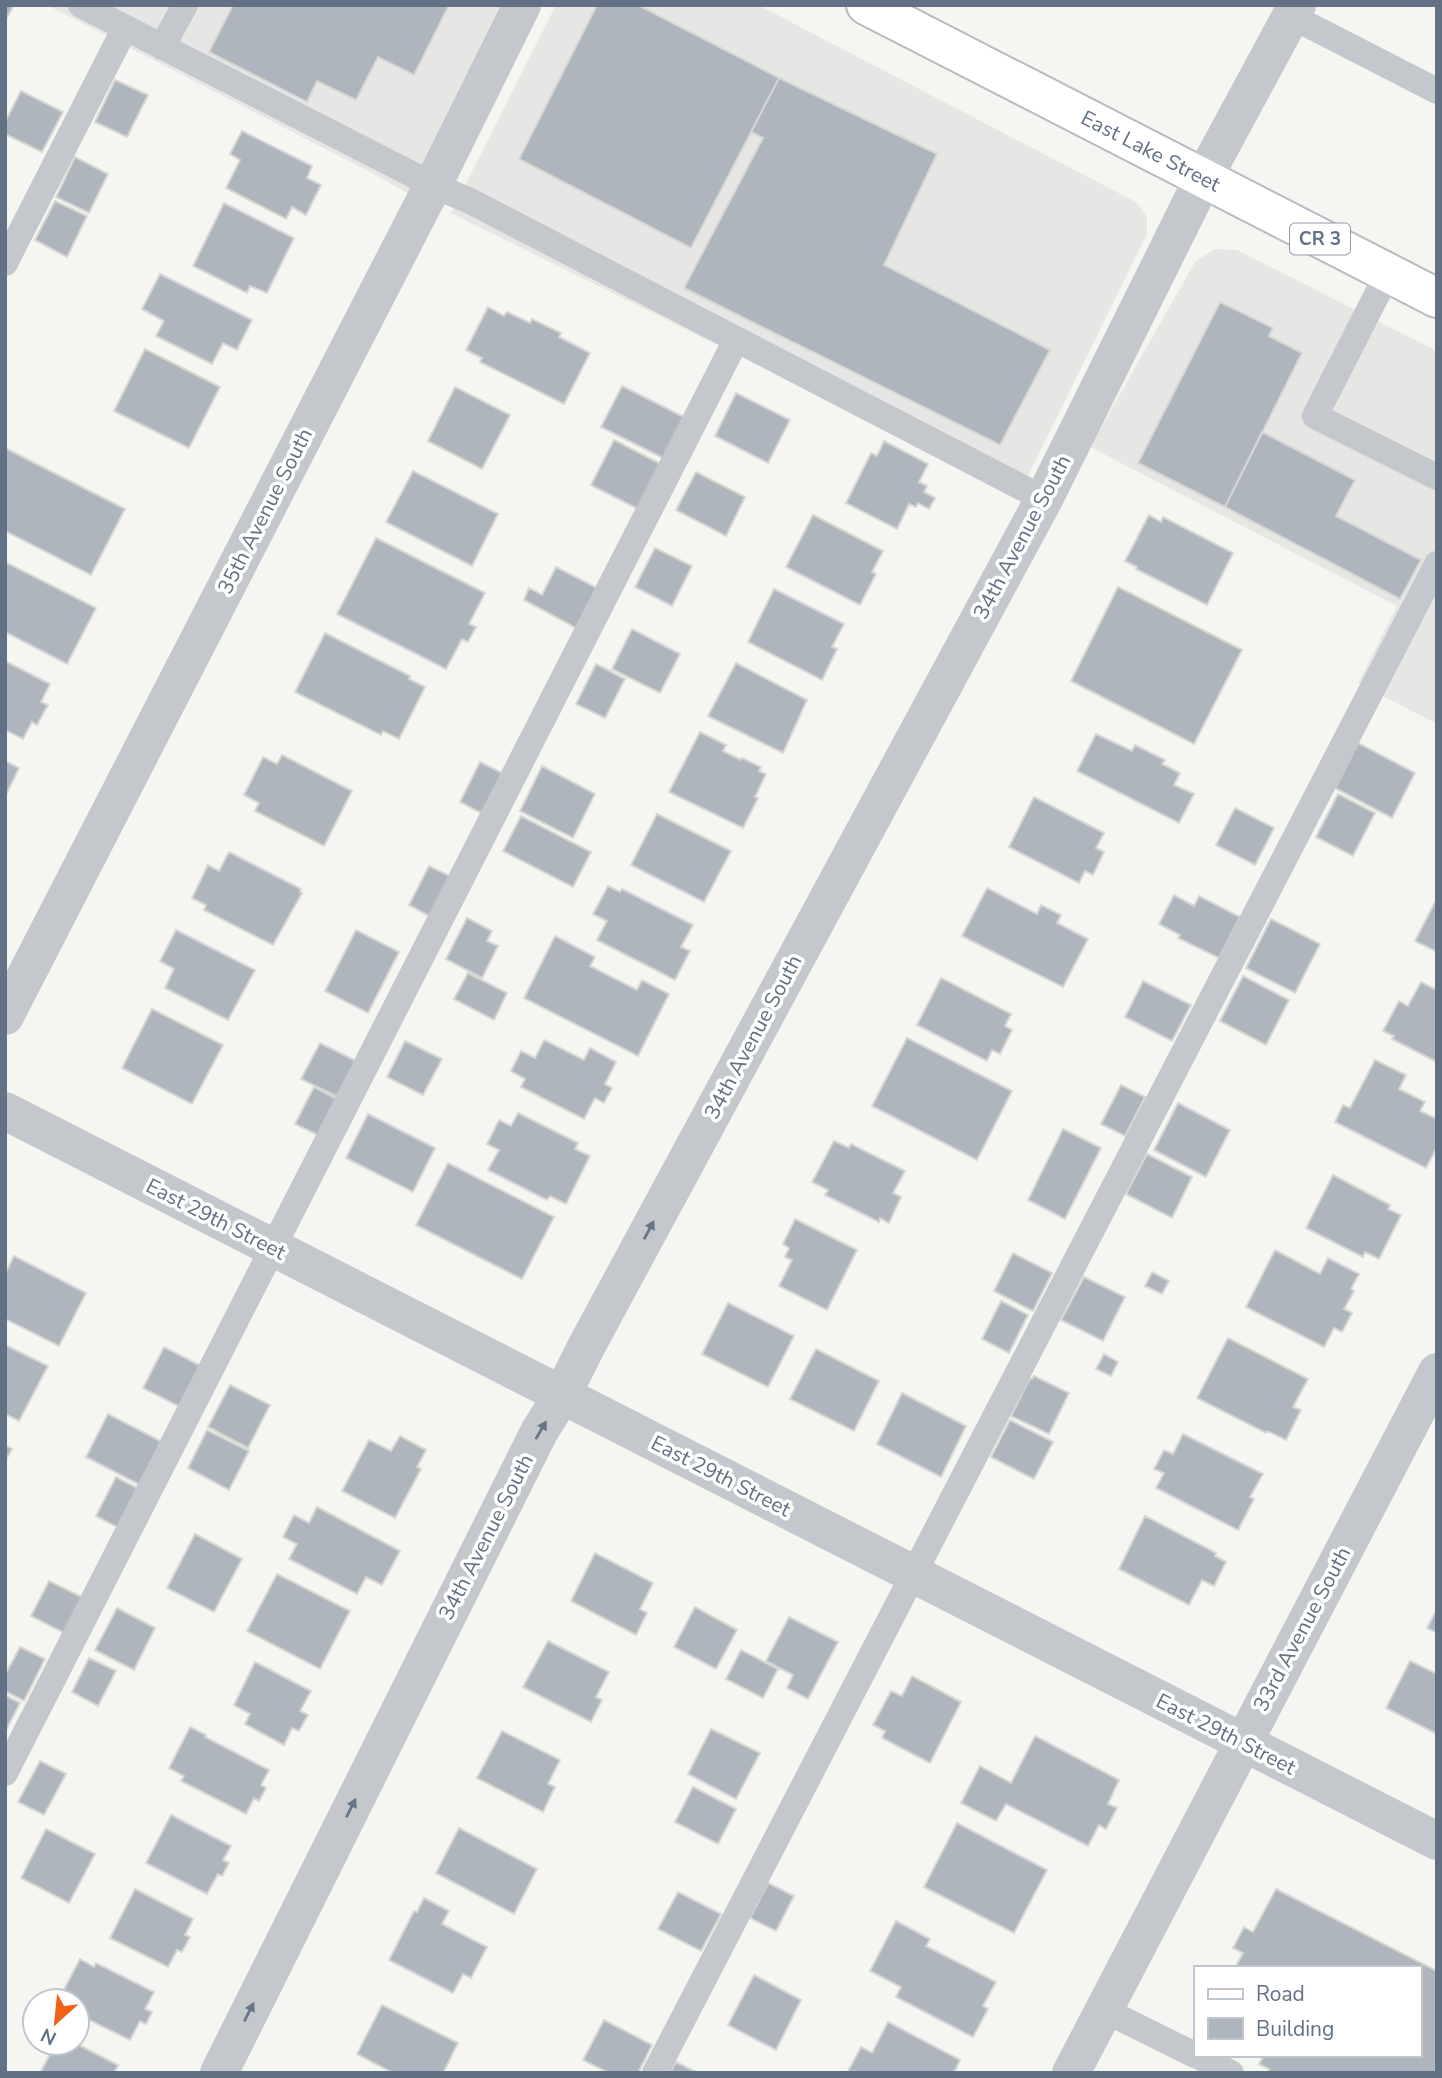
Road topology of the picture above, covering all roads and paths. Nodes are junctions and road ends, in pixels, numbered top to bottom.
1 (80, 5) edge
2 (185, 5) edge
3 (522, 5) edge
4 (866, 5) edge
5 (1294, 11) edge
6 (125, 28) junction
7 (162, 47) junction
8 (1437, 91) edge
9 (1203, 179) junction
10 (433, 185) junction
11 (5, 263) edge
12 (1388, 273) junction
13 (1437, 298) edge
14 (736, 340) junction
15 (1437, 477) edge
16 (1044, 499) junction
17 (1437, 564) edge
18 (5, 1016) edge
19 (5, 1111) edge
20 (274, 1248) junction
21 (1437, 1373) edge
22 (562, 1395) junction
23 (914, 1574) junction
24 (1244, 1742) junction
25 (5, 1773) edge
26 (1437, 1841) edge
27 (1104, 2010) junction
28 (1194, 2054) edge
29 (1200, 2057) edge
30 (219, 2073) edge
31 (655, 2073) edge
32 (1071, 2073) edge
33 (1231, 2073) edge

1 - 6 lane
2 - 7 lane
3 - 10 street, 35th Avenue South
4 - 9 main road, East Lake Street / CR 3
5 - 8 lane
5 - 9 street, 34th Avenue South
6 - 7 lane
6 - 11 lane
7 - 10 lane
9 - 12 main road, East Lake Street / CR 3
9 - 16 street, 34th Avenue South
10 - 14 lane
10 - 18 street, 35th Avenue South
12 - 13 main road, East Lake Street / CR 3
12 - 15 lane
14 - 16 lane
14 - 20 lane
22 -> 16 street, 34th Avenue South
17 - 23 lane
19 - 20 street, East 29th Street
20 - 22 street, East 29th Street
20 - 25 lane
21 - 24 street, 33rd Avenue South
22 - 23 street, East 29th Street
30 -> 22 street, 34th Avenue South
23 - 24 street, East 29th Street
23 - 31 lane
24 - 26 street, East 29th Street
24 - 27 street, 33rd Avenue South
27 - 28 lane
27 - 32 street, 33rd Avenue South
29 - 33 lane

